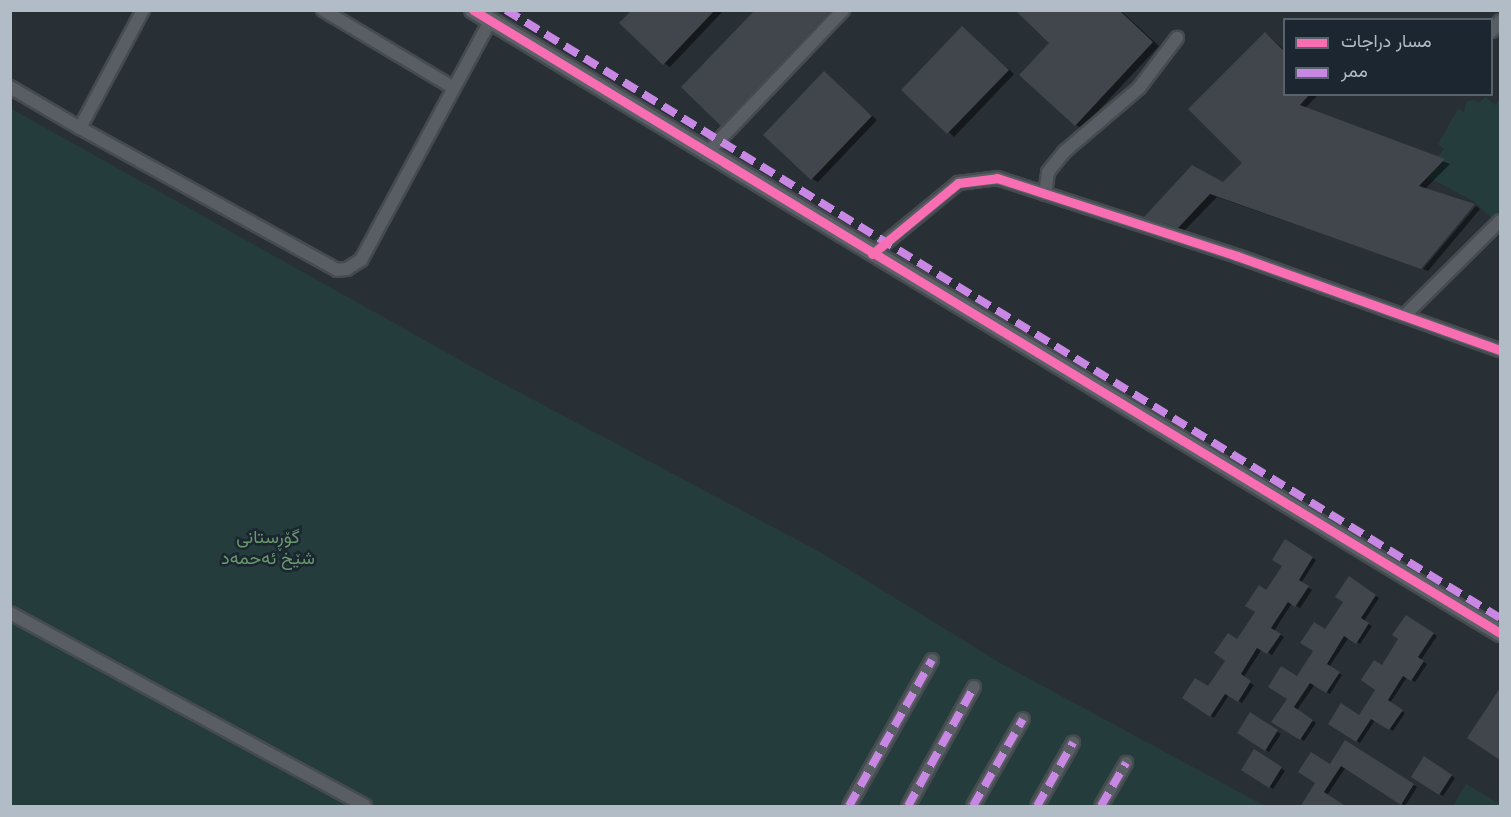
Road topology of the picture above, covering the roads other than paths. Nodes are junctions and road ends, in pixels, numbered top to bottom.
1 (144, 10) edge
2 (323, 10) edge
3 (473, 10) edge
4 (843, 10) edge
5 (490, 21) junction
6 (1177, 38) dead end
7 (10, 87) edge
8 (454, 88) junction
9 (80, 128) junction
10 (706, 154) junction
11 (1045, 194) junction
12 (1500, 221) edge
13 (872, 254) junction
14 (1404, 316) junction
15 (1500, 350) edge
16 (10, 613) edge
17 (1500, 633) edge
18 (932, 660) dead end
19 (975, 687) dead end
20 (1023, 719) dead end
21 (1072, 743) dead end
22 (1126, 763) dead end
23 (365, 807) edge
24 (849, 807) edge
25 (908, 807) edge
26 (973, 807) edge
27 (1037, 807) edge
28 (1101, 807) edge

1 - 9 street
2 - 8 street
3 - 5 street
4 - 10 street
5 - 8 street
5 - 10 street
6 - 11 street
7 - 9 street
8 - 9 street
10 - 13 street
11 - 13 street
11 - 14 street
12 - 14 street
13 - 17 street
14 - 15 street
16 - 23 street
18 - 24 street
19 - 25 street
20 - 26 street
21 - 27 street
22 - 28 street

